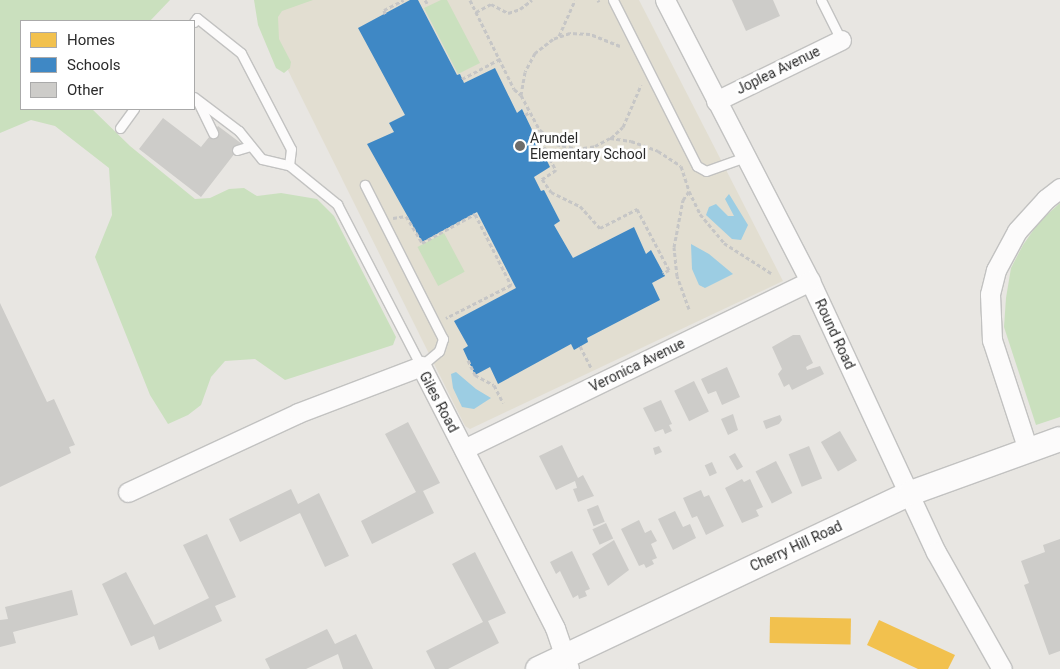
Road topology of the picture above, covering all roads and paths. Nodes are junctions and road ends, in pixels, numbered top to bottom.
1 (404, 0) edge
2 (470, 0) edge
3 (532, 0) edge
4 (575, 0) edge
5 (613, 0) edge
6 (665, 0) edge
7 (821, 0) edge
8 (476, 12) junction
9 (385, 14) dead end
10 (195, 21) edge
11 (558, 37) junction
12 (841, 40) joint
13 (620, 46) dead end
14 (500, 59) junction
15 (462, 79) dead end
16 (641, 85) dead end
17 (522, 95) junction
18 (195, 99) edge
19 (716, 101) junction
20 (133, 110) edge
21 (530, 112) junction
22 (525, 115) dead end
23 (120, 128) dead end
24 (540, 130) junction
25 (213, 133) dead end
26 (610, 138) junction
27 (250, 146) junction
28 (237, 150) dead end
29 (745, 157) junction
30 (289, 164) junction
31 (365, 185) dead end
32 (1060, 188) edge
33 (688, 191) junction
34 (382, 219) junction
35 (664, 273) dead end
36 (771, 273) dead end
37 (810, 281) junction
38 (689, 309) dead end
39 (436, 322) junction
40 (580, 346) dead end
41 (468, 360) dead end
42 (421, 366) junction
43 (593, 371) dead end
44 (504, 403) dead end
45 (1060, 439) edge
46 (464, 449) junction
47 (1028, 450) junction
48 (128, 492) dead end
49 (911, 493) junction
50 (567, 662) edge
51 (538, 669) edge
52 (1002, 669) edge

1 - 9 path
2 - 8 path
3 - 8 path
4 - 11 path
5 - 29 lane
6 - 19 street, Round Road
7 - 12 lane
8 - 14 path
10 - 30 lane
11 - 13 path
11 - 17 path
12 - 19 street, Joplea Avenue
14 - 15 path
14 - 17 path
16 - 26 path
17 - 21 path
18 - 25 lane
18 - 27 lane
19 - 29 street, Round Road
20 - 23 lane
21 - 22 path
21 - 24 path
24 - 26 path
24 - 35 path
26 - 33 path
27 - 28 lane
27 - 30 lane
29 - 37 street, Round Road
30 - 42 lane
31 - 34 lane
32 - 47 street
33 - 36 path
33 - 38 path
34 - 39 lane
34 - 39 path
37 - 46 street, Veronica Avenue
37 - 49 street, Round Road
39 - 42 lane
40 - 43 path
41 - 44 path
42 - 46 street, Giles Road
42 - 48 street, Giles Road
45 - 47 street, Cherry Hill Road
46 - 50 street, Giles Road
47 - 49 street, Cherry Hill Road
49 - 50 street, Cherry Hill Road
49 - 52 street, Round Road
50 - 51 street, Cherry Hill Road

